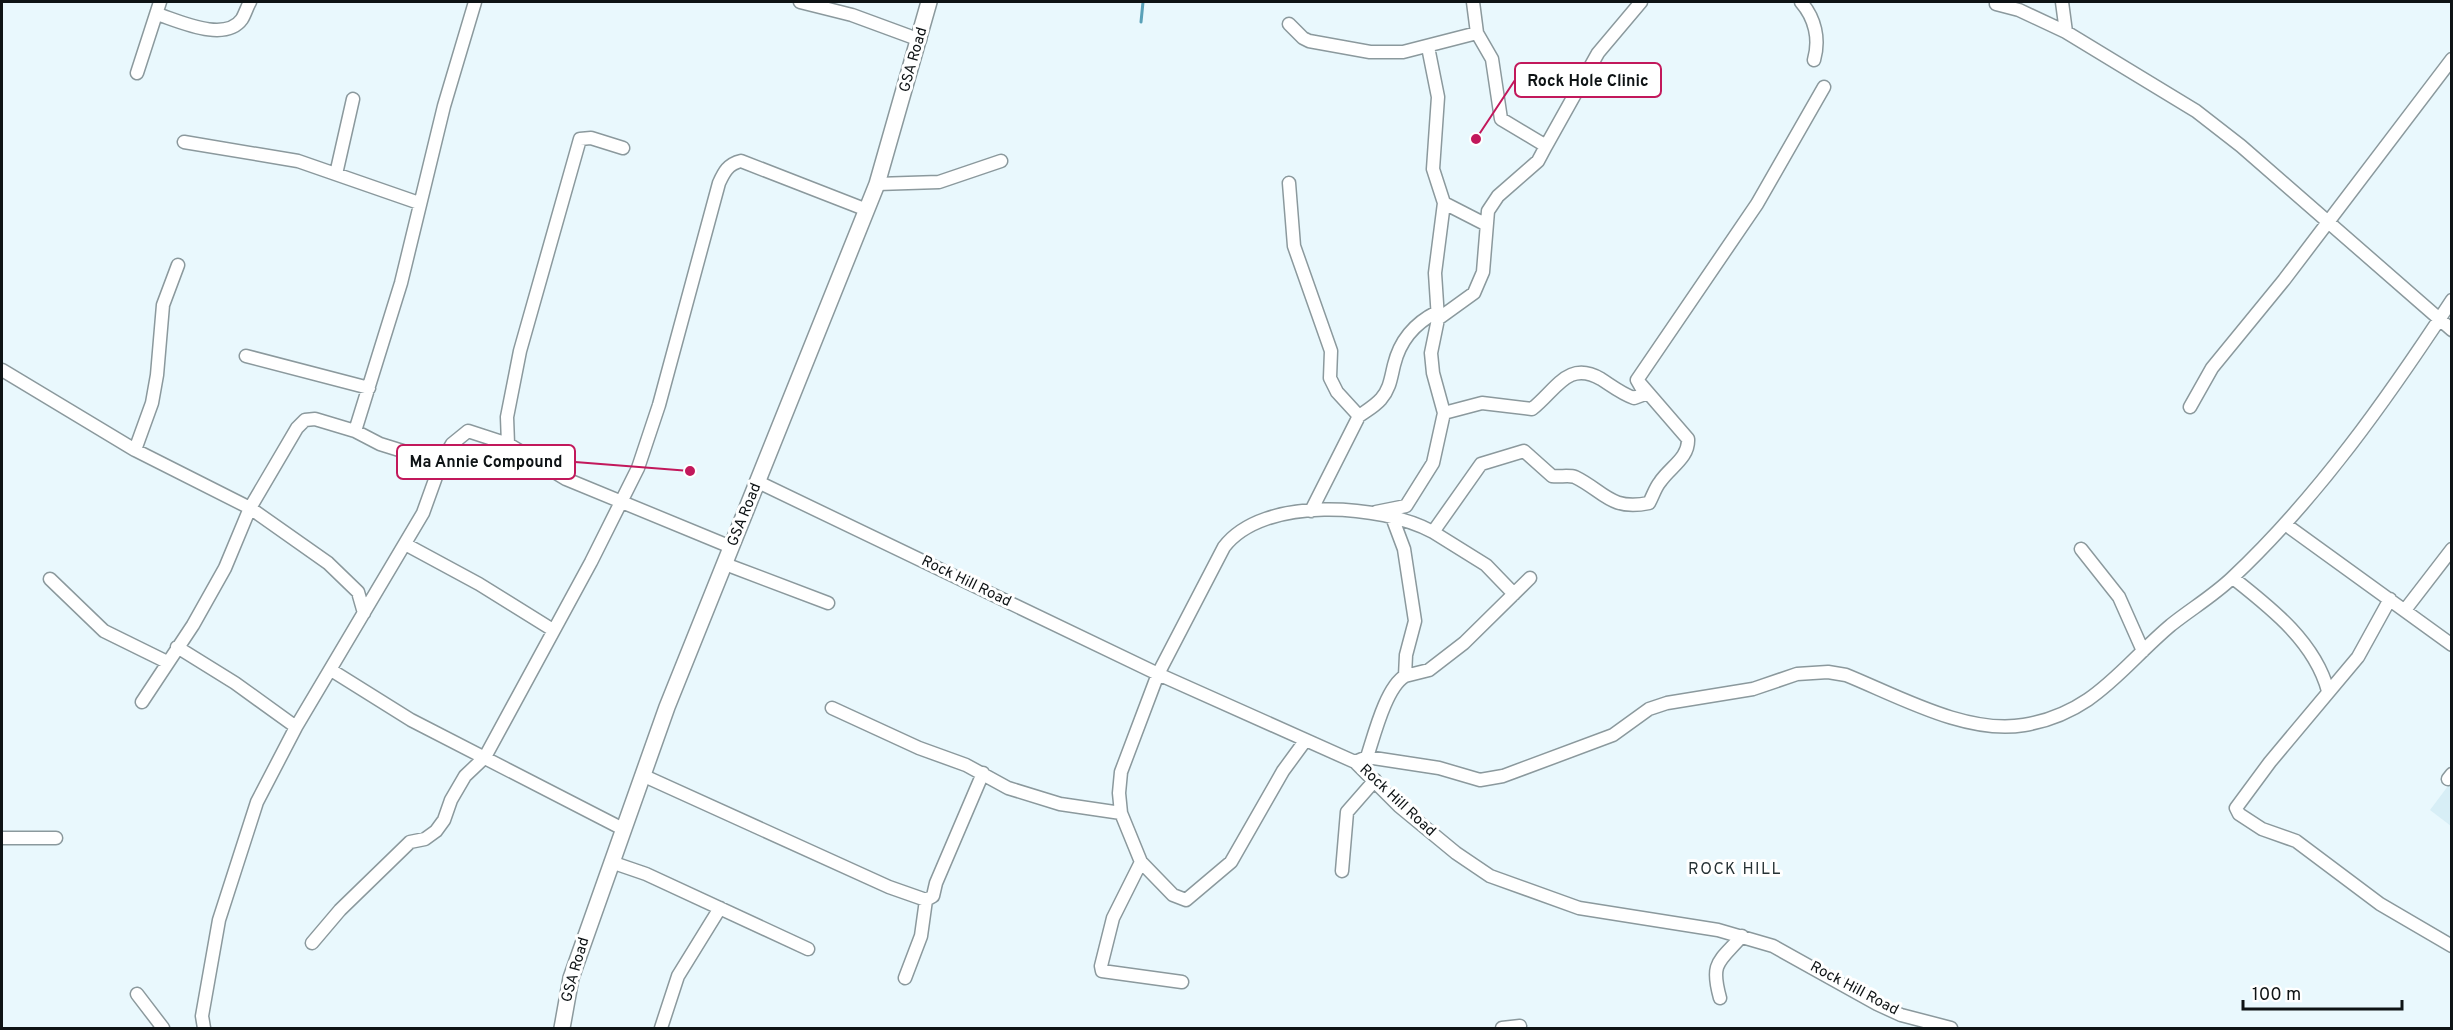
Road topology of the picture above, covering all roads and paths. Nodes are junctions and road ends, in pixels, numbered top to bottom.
1 (160, 2) edge
2 (250, 2) edge
3 (475, 2) edge
4 (800, 2) edge
5 (929, 2) edge
6 (1473, 2) edge
7 (1641, 2) edge
8 (1801, 2) edge
9 (2062, 2) edge
10 (1996, 4) dead end
11 (157, 14) junction
12 (1290, 24) dead end
13 (2066, 32) junction
14 (1477, 33) junction
15 (920, 40) junction
16 (1428, 46) junction
17 (2451, 59) edge
18 (1814, 60) dead end
19 (137, 73) dead end
20 (1824, 87) dead end
21 (353, 99) dead end
22 (184, 142) dead end
23 (1546, 146) junction
24 (623, 148) dead end
25 (1001, 161) dead end
26 (336, 174) junction
27 (1289, 183) dead end
28 (877, 184) junction
29 (419, 203) junction
30 (1444, 203) junction
31 (867, 210) junction
32 (2327, 223) junction
33 (1485, 224) junction
34 (178, 266) dead end
35 (2451, 300) edge
36 (1437, 315) junction
37 (2438, 320) junction
38 (2451, 330) edge
39 (246, 356) dead end
40 (2, 370) edge
41 (1637, 380) junction
42 (369, 388) junction
43 (2190, 407) dead end
44 (1444, 413) junction
45 (1359, 416) junction
46 (355, 431) junction
47 (508, 444) junction
48 (135, 450) junction
49 (441, 463) junction
50 (758, 482) junction
51 (620, 502) junction
52 (250, 508) junction
53 (1311, 511) junction
54 (1372, 513) junction
55 (1392, 517) junction
56 (2285, 524) junction
57 (1433, 532) junction
58 (405, 544) junction
59 (731, 547) junction
60 (2081, 549) dead end
61 (2451, 549) edge
62 (725, 564) junction
63 (1530, 578) dead end
64 (2233, 578) junction
65 (50, 579) dead end
66 (358, 592) junction
67 (1514, 594) junction
68 (373, 597) junction
69 (2390, 599) junction
70 (828, 603) dead end
71 (2405, 610) junction
72 (364, 613) junction
73 (553, 630) junction
74 (2451, 645) edge
75 (177, 647) junction
76 (2143, 651) junction
77 (167, 662) junction
78 (331, 670) junction
79 (1158, 675) junction
80 (1405, 676) junction
81 (2328, 691) junction
82 (142, 702) dead end
83 (832, 708) dead end
84 (296, 728) junction
85 (1305, 741) junction
86 (485, 757) junction
87 (1367, 757) junction
88 (1354, 762) junction
89 (983, 773) junction
90 (642, 775) junction
91 (1375, 780) junction
92 (1121, 813) junction
93 (623, 829) junction
94 (2, 838) edge
95 (56, 838) dead end
96 (611, 862) junction
97 (1141, 862) junction
98 (1342, 871) dead end
99 (926, 900) junction
100 (720, 908) junction
101 (1742, 936) junction
102 (312, 943) dead end
103 (2451, 946) edge
104 (808, 949) dead end
105 (905, 978) dead end
106 (1182, 982) dead end
107 (137, 994) dead end
108 (1720, 998) dead end
109 (1520, 1026) dead end
110 (163, 1029) edge
111 (204, 1029) edge
112 (562, 1029) edge
113 (661, 1029) edge
114 (1502, 1029) edge
115 (1951, 1029) edge

1 - 11 street
2 - 11 street
3 - 29 street
4 - 15 street
5 - 15 street, GSA Road
6 - 14 street
7 - 23 street
8 - 18 street
9 - 13 street
10 - 13 street
11 - 19 street
12 - 16 street
13 - 32 street
14 - 16 street
14 - 23 street
15 - 28 street, GSA Road
16 - 30 street
17 - 32 street
20 - 41 street
21 - 26 street
22 - 26 street
23 - 33 street
24 - 47 street
25 - 28 street
26 - 29 street
27 - 45 street
28 - 31 street, GSA Road
29 - 42 street
30 - 33 street
30 - 36 street
31 - 50 street, GSA Road
31 - 51 street
32 - 37 street
32 - 43 street
33 - 36 street
34 - 48 street
35 - 37 street
36 - 44 street
36 - 45 street
37 - 38 street
37 - 56 street
39 - 42 street
40 - 48 street
41 - 44 street
41 - 57 street
42 - 46 street
44 - 54 street
45 - 53 street
46 - 49 street
46 - 52 street
47 - 49 street
47 - 51 street
48 - 52 street
49 - 58 street
50 - 59 street, GSA Road
50 - 79 street, Rock Hill Road
51 - 59 street
51 - 73 street
52 - 66 street
52 - 75 street
53 - 54 street
53 - 79 street
54 - 55 street
55 - 57 street
55 - 80 street
56 - 64 street
56 - 69 street
57 - 67 street
58 - 68 street
58 - 73 street
59 - 62 street, GSA Road
60 - 76 street
61 - 71 street
62 - 70 street
62 - 90 street, GSA Road
63 - 67 street
64 - 76 street
64 - 81 street
65 - 77 street
66 - 68 street
66 - 72 street
67 - 80 street
68 - 72 street
69 - 71 street
69 - 81 street
71 - 74 street
72 - 78 street
73 - 86 street
75 - 77 street
75 - 84 street
76 - 87 street
77 - 82 street
78 - 84 street
78 - 86 street
79 - 85 street, Rock Hill Road
79 - 92 street
80 - 87 street
81 - 103 street
83 - 89 street
84 - 111 street
85 - 88 street, Rock Hill Road
85 - 97 street
86 - 93 street
86 - 102 street
87 - 88 street
88 - 91 street, Rock Hill Road
89 - 92 street
89 - 99 street
90 - 93 street, GSA Road
90 - 99 street
91 - 98 street
91 - 101 street, Rock Hill Road
92 - 97 street
93 - 96 street, GSA Road
94 - 95 street
96 - 100 street
96 - 112 street, GSA Road
97 - 106 street
99 - 105 street
100 - 104 street
100 - 113 street
101 - 108 street
101 - 115 street, Rock Hill Road
107 - 110 street
109 - 114 street

